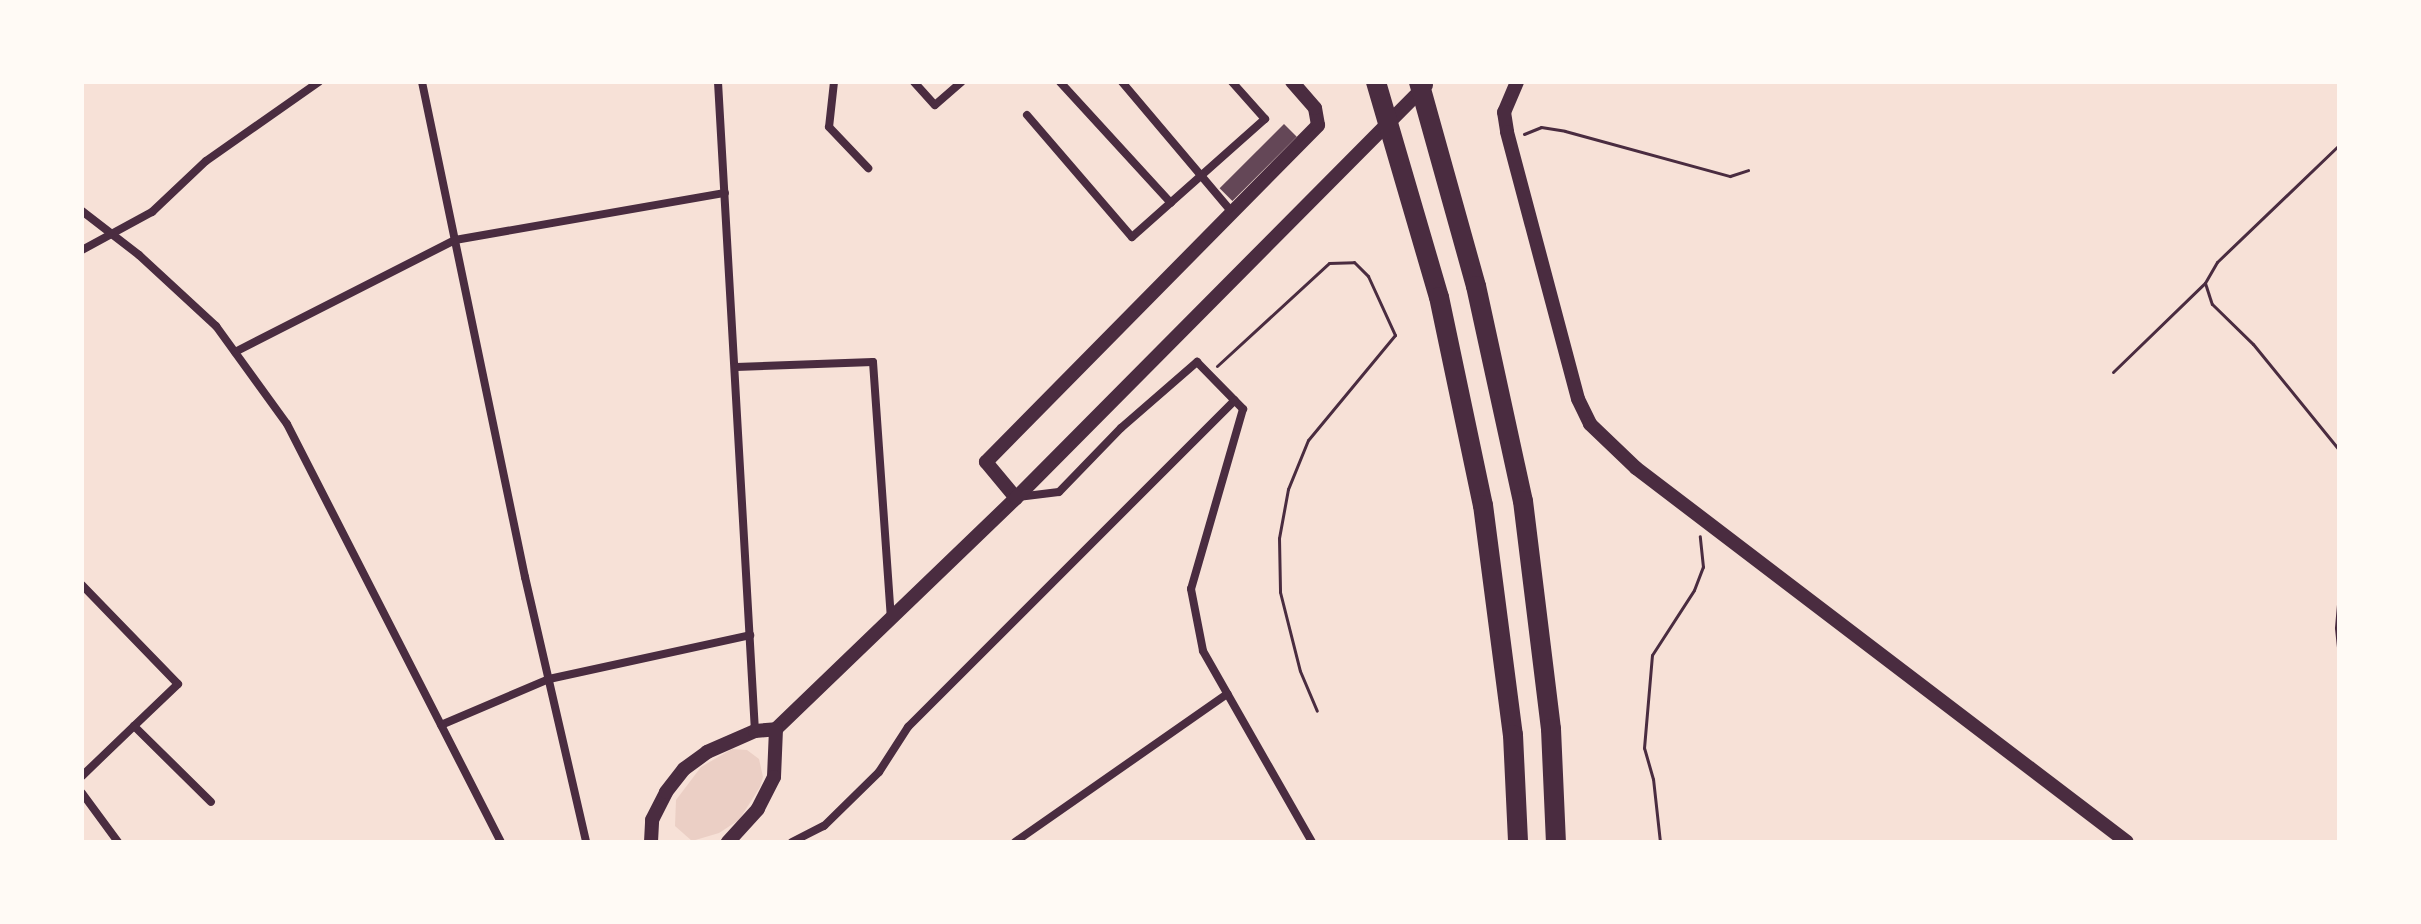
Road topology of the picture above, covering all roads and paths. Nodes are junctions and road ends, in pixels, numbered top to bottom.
1 (319, 82) edge
2 (422, 82) edge
3 (718, 82) edge
4 (834, 82) edge
5 (914, 82) edge
6 (961, 82) edge
7 (1060, 82) edge
8 (1122, 82) edge
9 (1232, 82) edge
10 (1292, 82) edge
11 (1376, 82) edge
12 (1419, 82) edge
13 (1429, 82) edge
14 (1517, 82) edge
15 (1027, 115) dead end
16 (1509, 139) junction
17 (2339, 145) edge
18 (868, 168) dead end
19 (1748, 170) dead end
20 (1201, 176) junction
21 (725, 193) junction
22 (1171, 203) junction
23 (82, 211) edge
24 (1232, 212) junction
25 (111, 237) junction
26 (455, 240) junction
27 (82, 250) edge
28 (2205, 283) junction
29 (235, 352) junction
30 (736, 367) junction
31 (2113, 372) dead end
32 (1208, 374) junction
33 (1235, 400) junction
34 (2339, 450) edge
35 (1016, 498) junction
36 (1706, 521) junction
37 (82, 585) edge
38 (2339, 593) edge
39 (891, 618) junction
40 (750, 635) junction
41 (2339, 655) edge
42 (549, 679) junction
43 (1227, 694) junction
44 (1317, 711) dead end
45 (441, 725) junction
46 (134, 726) junction
47 (776, 729) junction
48 (755, 731) junction
49 (82, 776) edge
50 (82, 793) edge
51 (211, 802) dead end
52 (118, 842) edge
53 (501, 842) edge
54 (586, 842) edge
55 (651, 842) edge
56 (728, 842) edge
57 (792, 842) edge
58 (1015, 842) edge
59 (1312, 842) edge
60 (1518, 842) edge
61 (1556, 842) edge
62 (1660, 842) edge
63 (2127, 842) edge

1 - 25 street
2 - 26 street
3 - 21 street
4 - 18 street
5 - 6 street
7 - 22 street
8 - 20 street
9 - 20 street
10 - 24 street
11 - 60 highway
12 - 61 highway
13 - 35 street
14 - 16 street
15 - 22 street
16 - 19 path
16 - 36 street
17 - 28 path
20 - 22 street
20 - 24 street
21 - 26 street
21 - 30 street
23 - 25 street
24 - 35 street
25 - 27 street
25 - 29 street
26 - 29 street
26 - 42 street
28 - 31 path
28 - 34 path
29 - 45 street
30 - 39 street
30 - 40 street
32 - 33 street
32 - 35 street
32 - 44 path
33 - 43 street
33 - 57 street
35 - 39 street
36 - 62 path
36 - 63 street
37 - 46 street
38 - 41 path
39 - 47 street
40 - 42 street
40 - 48 street
42 - 45 street
42 - 54 street
43 - 58 street
43 - 59 street
45 - 53 street
46 - 49 street
46 - 51 street
47 - 48 street
47 - 56 street
48 - 55 street
50 - 52 street

